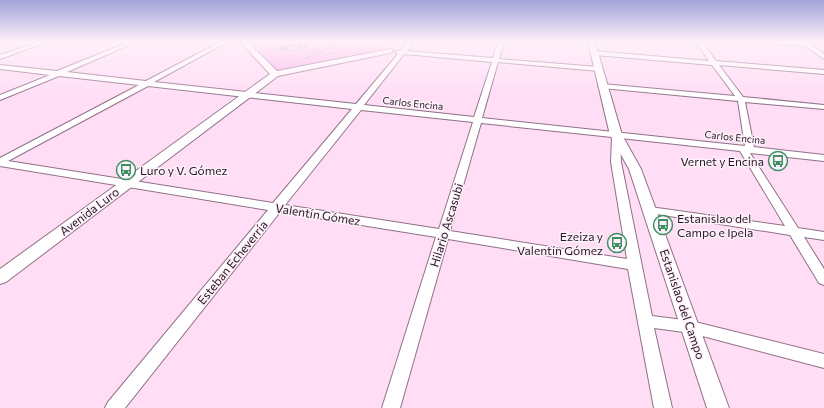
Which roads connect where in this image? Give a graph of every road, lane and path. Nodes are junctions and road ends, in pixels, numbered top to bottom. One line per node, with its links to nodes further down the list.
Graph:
1 (88, 61): 14 (street)
2 (189, 61): 16 (street)
3 (262, 61): 15 (street)
4 (340, 61): 15 (street, Avenida Luro)
5 (395, 61): 22 (street, Esteban Echeverría)
6 (495, 61): 23 (street, Hilario Ascasubi)
7 (507, 61): 12 (street)
8 (597, 61): 12 (street, Estanislao del Campo)
9 (691, 61): 10 (street)
10 (715, 63): 13 (street); 20 (street)
11 (0, 67): 14 (street, Carlos Encina)
12 (599, 69): 17 (street, Estanislao del Campo)
13 (824, 72)
14 (57, 74): 16 (street, Carlos Encina); 19 (street)
15 (275, 74): 18 (street, Avenida Luro)
16 (146, 84): 18 (street, Carlos Encina); 27 (street)
17 (602, 86): 20 (street); 24 (street, Estanislao del Campo)
18 (246, 96): 22 (street, Carlos Encina); 28 (street, Avenida Luro)
19 (0, 98)
20 (741, 99): 21 (street); 25 (street)
21 (824, 107)
22 (358, 108): 23 (street, Carlos Encina); 29 (street, Esteban Echeverría)
23 (477, 121): 24 (street, Carlos Encina); 32 (street, Hilario Ascasubi)
24 (616, 135): 25 (street, Carlos Encina); 30 (street, Estanislao del Campo); 34 (street)
25 (746, 150): 26 (street, Carlos Encina); 31 (street)
26 (824, 158)
27 (0, 163): 28 (street, Valentín Gómez)
28 (126, 184): 29 (street, Valentín Gómez); 35 (street, Avenida Luro)
29 (277, 208): 32 (street, Valentín Gómez); 40 (street, Esteban Echeverría)
30 (650, 210): 31 (street); 38 (street, Estanislao del Campo)
31 (793, 231): 33 (street); 36 (street)
32 (443, 234): 34 (street, Valentín Gómez); 41 (street, Hilario Ascasubi)
33 (824, 236)
34 (635, 266): 37 (street)
35 (0, 278)
36 (824, 280)
37 (646, 321): 38 (street); 42 (street)
38 (691, 327): 39 (street); 43 (street, Estanislao del Campo)
39 (824, 361)
40 (114, 408)
41 (391, 408)
42 (663, 408)
43 (718, 408)

